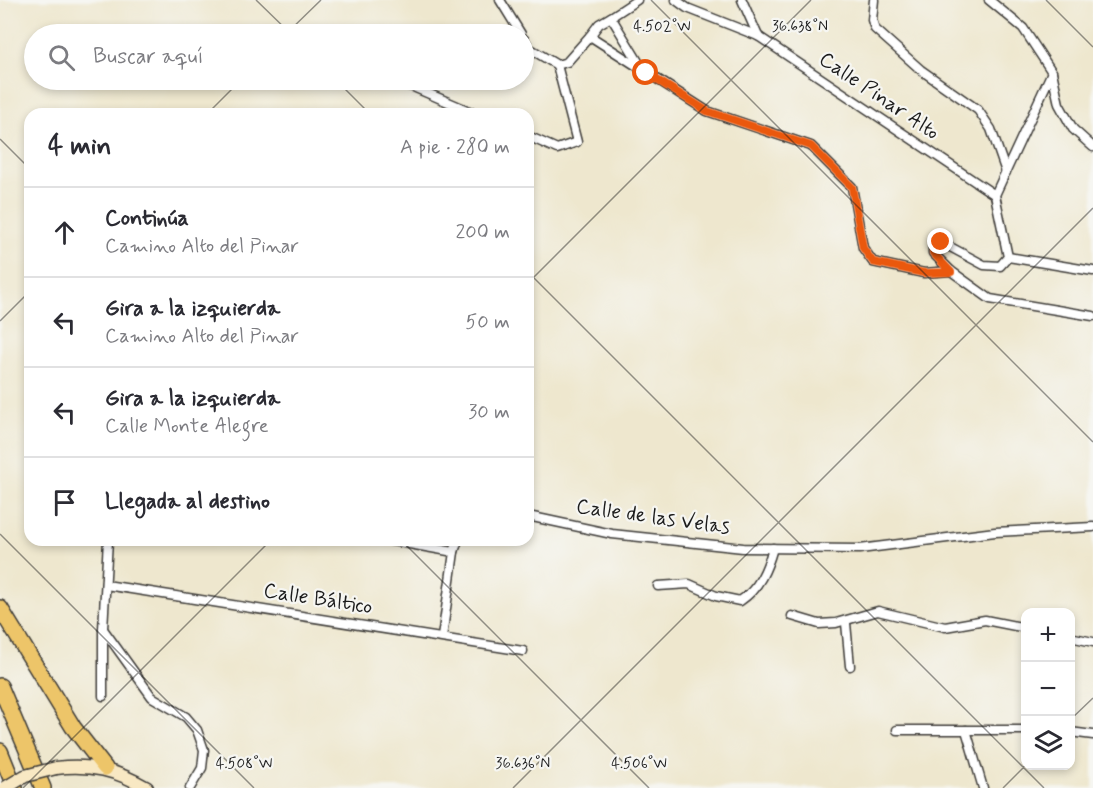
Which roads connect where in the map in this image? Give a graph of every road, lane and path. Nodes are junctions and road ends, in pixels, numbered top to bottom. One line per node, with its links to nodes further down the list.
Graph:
1 (500, 0): 8 (street)
2 (637, 0): 7 (street)
3 (676, 0): 10 (street, Calle Pinar Alto)
4 (742, 0): 10 (street)
5 (874, 0): 19 (street)
6 (988, 0): 13 (street)
7 (611, 17): 9 (street); 14 (street)
8 (515, 24)
9 (590, 36): 12 (street); 14 (street)
10 (758, 36): 20 (street, Calle Pinar Alto)
11 (534, 51): 12 (street)
12 (556, 65): 17 (street)
13 (1052, 72): 18 (street); 19 (street)
14 (646, 73): 23 (street)
15 (420, 90): 16 (street)
16 (463, 108)
17 (534, 139)
18 (1093, 147)
19 (1005, 172): 20 (street)
20 (995, 195): 21 (street)
21 (1008, 257): 22 (street); 23 (street)
22 (1093, 271)
23 (951, 272): 24 (street)
24 (1093, 316)
25 (534, 517): 30 (street, Calle de las Velas)
26 (1093, 527): 30 (street, Calle de las Velas)
27 (108, 546): 32 (street)
28 (420, 546): 31 (street)
29 (456, 546): 31 (street)
30 (773, 548): 33 (street)
31 (454, 552): 39 (street)
32 (106, 585): 38 (street); 39 (street, Calle Báltico)
33 (658, 586)
34 (0, 608): 52 (highway)
35 (792, 616): 36 (street)
36 (846, 622): 37 (street); 43 (street)
37 (1021, 627)
38 (103, 629): 45 (street); 53 (street)
39 (442, 637): 42 (street, Calle Báltico)
40 (1075, 638): 41 (street)
41 (1093, 642)
42 (523, 651)
43 (850, 666)
44 (0, 686): 56 (highway)
45 (103, 696)
46 (897, 730): 47 (street)
47 (966, 730): 48 (street); 58 (street)
48 (1021, 730)
49 (1075, 733): 50 (street)
50 (1093, 735)
51 (0, 751): 55 (highway)
52 (105, 768): 54 (main road, bridge); 57 (main road)
53 (189, 787)
54 (4, 788)
55 (15, 788)
56 (43, 788)
57 (147, 788)
58 (983, 788)

